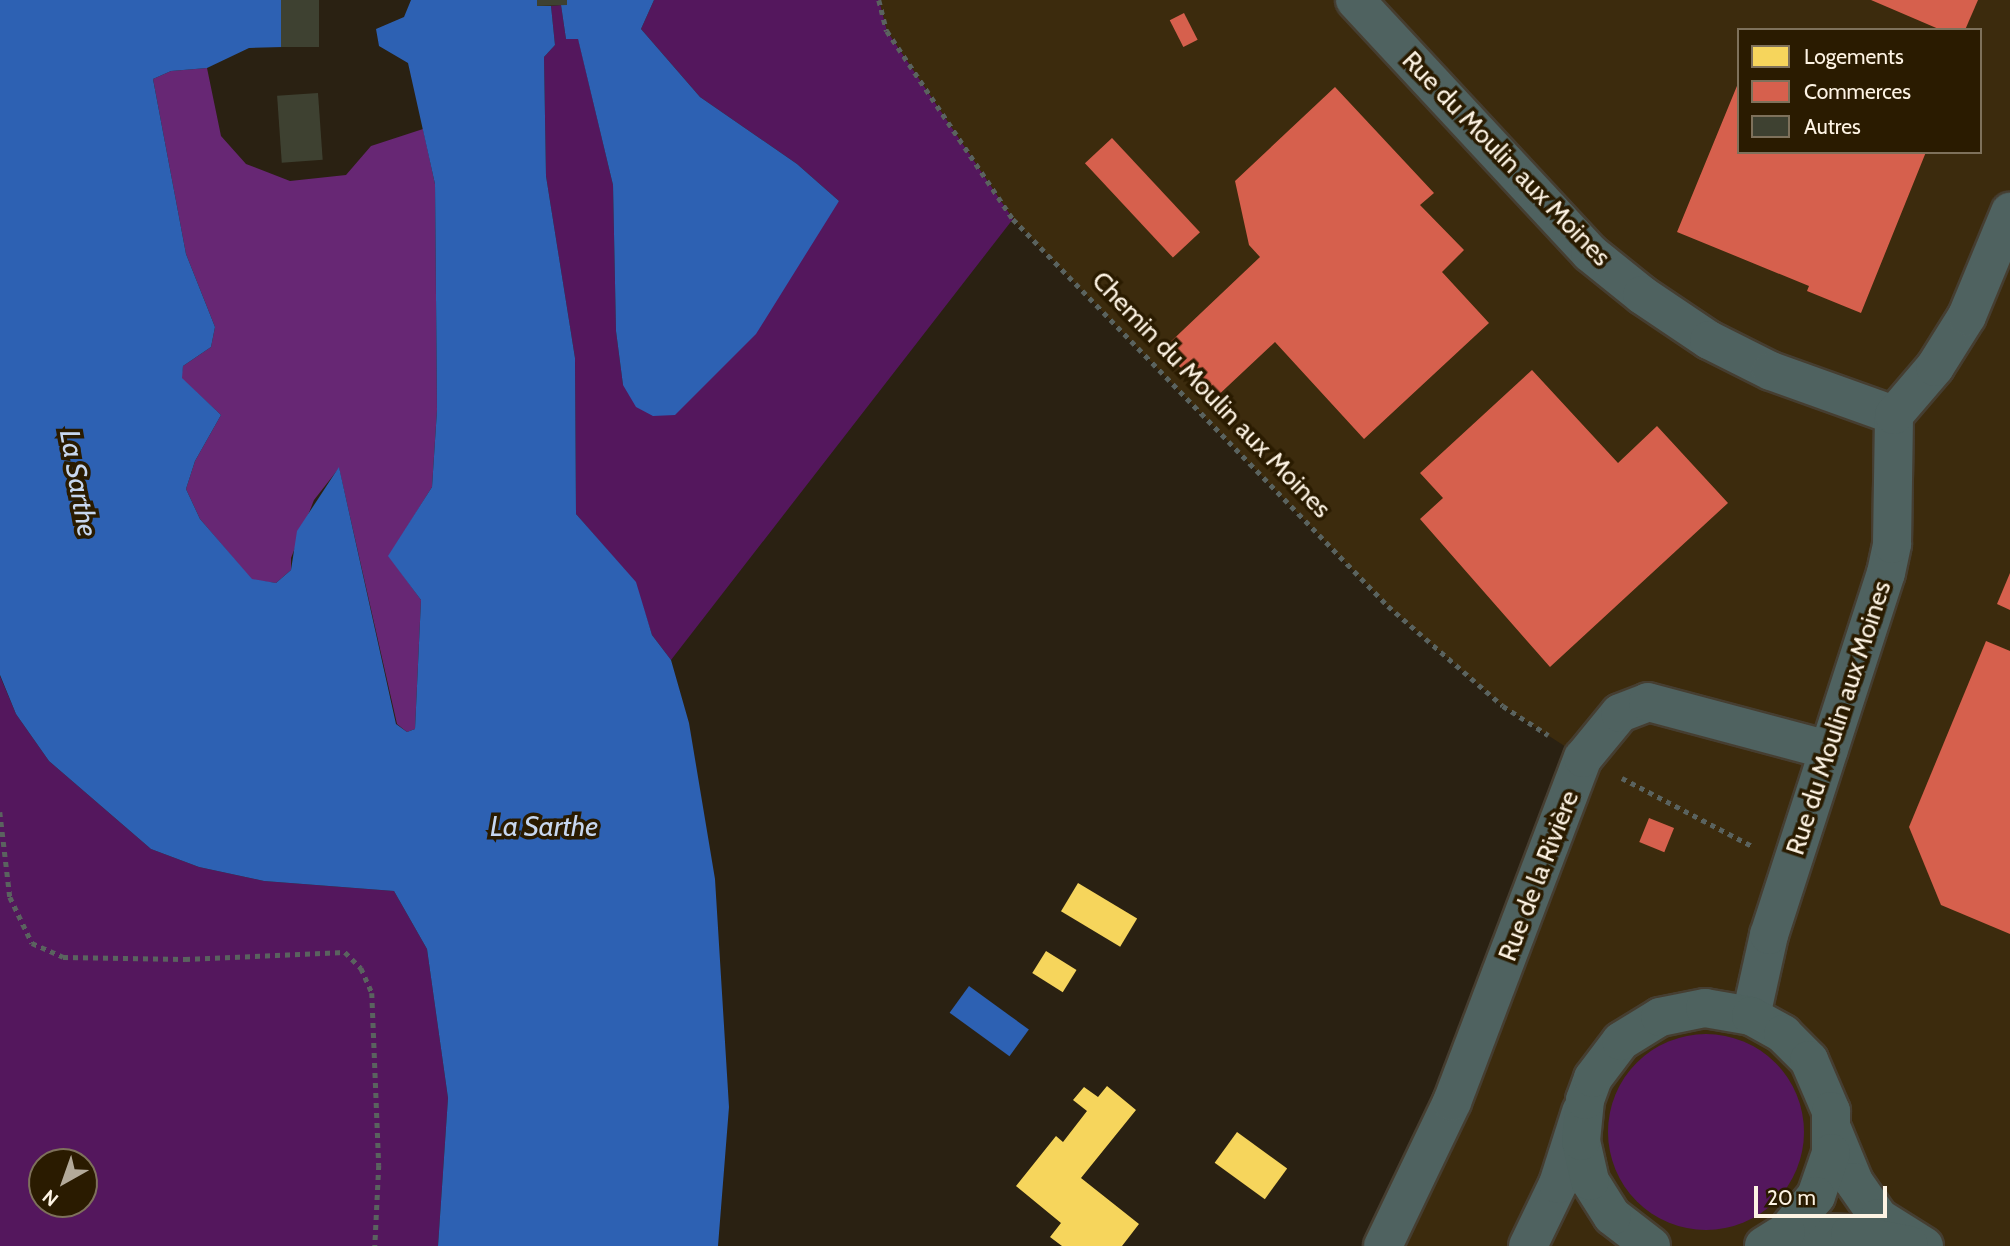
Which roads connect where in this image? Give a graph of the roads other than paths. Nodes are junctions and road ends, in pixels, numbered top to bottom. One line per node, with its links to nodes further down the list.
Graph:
1 (1355, 0): 3 (street, Rue du Moulin aux Moines)
2 (2010, 212): 3 (street)
3 (1894, 415): 4 (street, Rue du Moulin aux Moines)
4 (1829, 750): 5 (street, Rue du Moulin aux Moines); 9 (street, Rue de la Rivière)
5 (1751, 1016): 6 (street); 7 (street)
6 (1585, 1101): 10 (street); 11 (street)
7 (1832, 1130): 8 (street); 13 (street)
8 (1775, 1239): 12 (street)
9 (1383, 1246)
10 (1528, 1246)
11 (1651, 1246)
12 (1915, 1246)
13 (1924, 1246)

